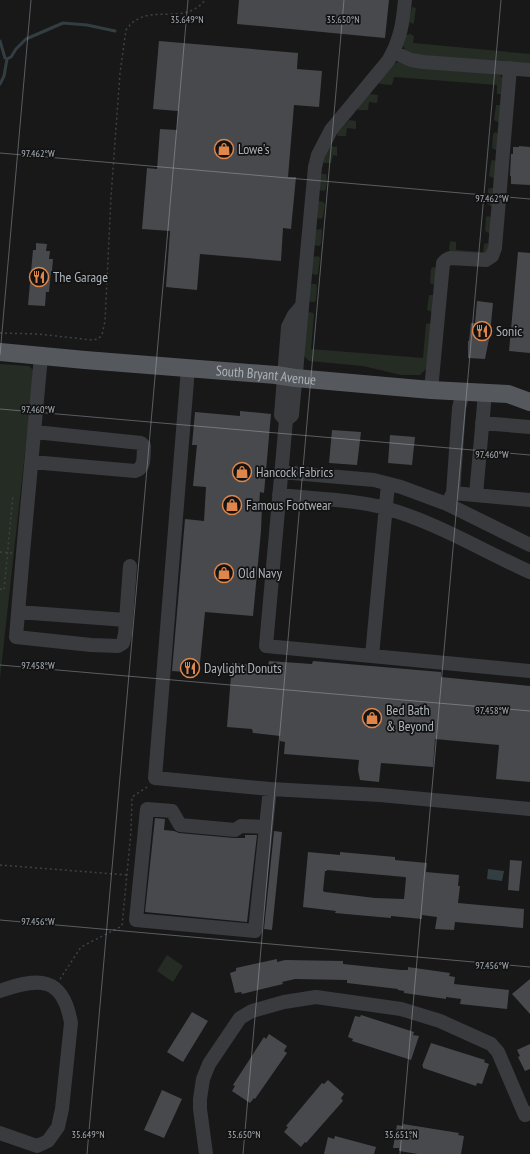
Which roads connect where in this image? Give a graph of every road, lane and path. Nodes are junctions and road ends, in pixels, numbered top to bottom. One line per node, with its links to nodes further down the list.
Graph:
1 (205, 0): 3 (path)
2 (405, 0): 5 (street)
3 (178, 10)
4 (133, 19): 8 (path)
5 (394, 52): 6 (street); 12 (street)
6 (510, 68): 7 (street); 13 (street)
7 (530, 70)
8 (0, 333)
9 (0, 352): 10 (main road, South Bryant Avenue)
10 (41, 356): 11 (main road, South Bryant Avenue); 21 (street)
11 (188, 368): 12 (main road, South Bryant Avenue); 43 (street)
12 (290, 377): 13 (main road, South Bryant Avenue); 23 (street)
13 (432, 390): 15 (main road, South Bryant Avenue)
14 (530, 390): 17 (main road)
15 (463, 392): 16 (main road, South Bryant Avenue); 28 (street)
16 (485, 393): 17 (main road, South Bryant Avenue); 19 (street)
17 (508, 394): 18 (main road, South Bryant Avenue)
18 (530, 402)
19 (482, 423): 20 (street); 27 (street)
20 (530, 427)
21 (35, 432): 22 (street); 22 (street)
22 (32, 462): 39 (street)
23 (281, 472): 24 (street); 25 (street)
24 (388, 484): 28 (street); 30 (street)
25 (280, 494): 30 (street); 41 (street)
26 (13, 495): 34 (path)
27 (476, 495): 28 (street); 29 (street)
28 (450, 498): 31 (street)
29 (530, 500)
30 (385, 508): 35 (street); 41 (street)
31 (507, 534): 32 (street); 35 (street)
32 (530, 545)
33 (0, 552): 34 (path)
34 (8, 553): 38 (path)
35 (498, 556): 37 (street)
36 (130, 566): 40 (street)
37 (530, 572)
38 (0, 589)
39 (18, 612): 40 (street); 40 (street)
40 (126, 620)
41 (372, 656): 42 (street)
42 (530, 671)
43 (270, 789): 44 (street); 45 (street)
44 (530, 809)
45 (266, 827): 45 (street)
46 (0, 865): 47 (path)
47 (127, 875)
48 (122, 926): 49 (path)
49 (54, 987): 50 (street); 52 (street)
50 (0, 991)
51 (530, 1113): 53 (street)
52 (0, 1134)
53 (206, 1154)

